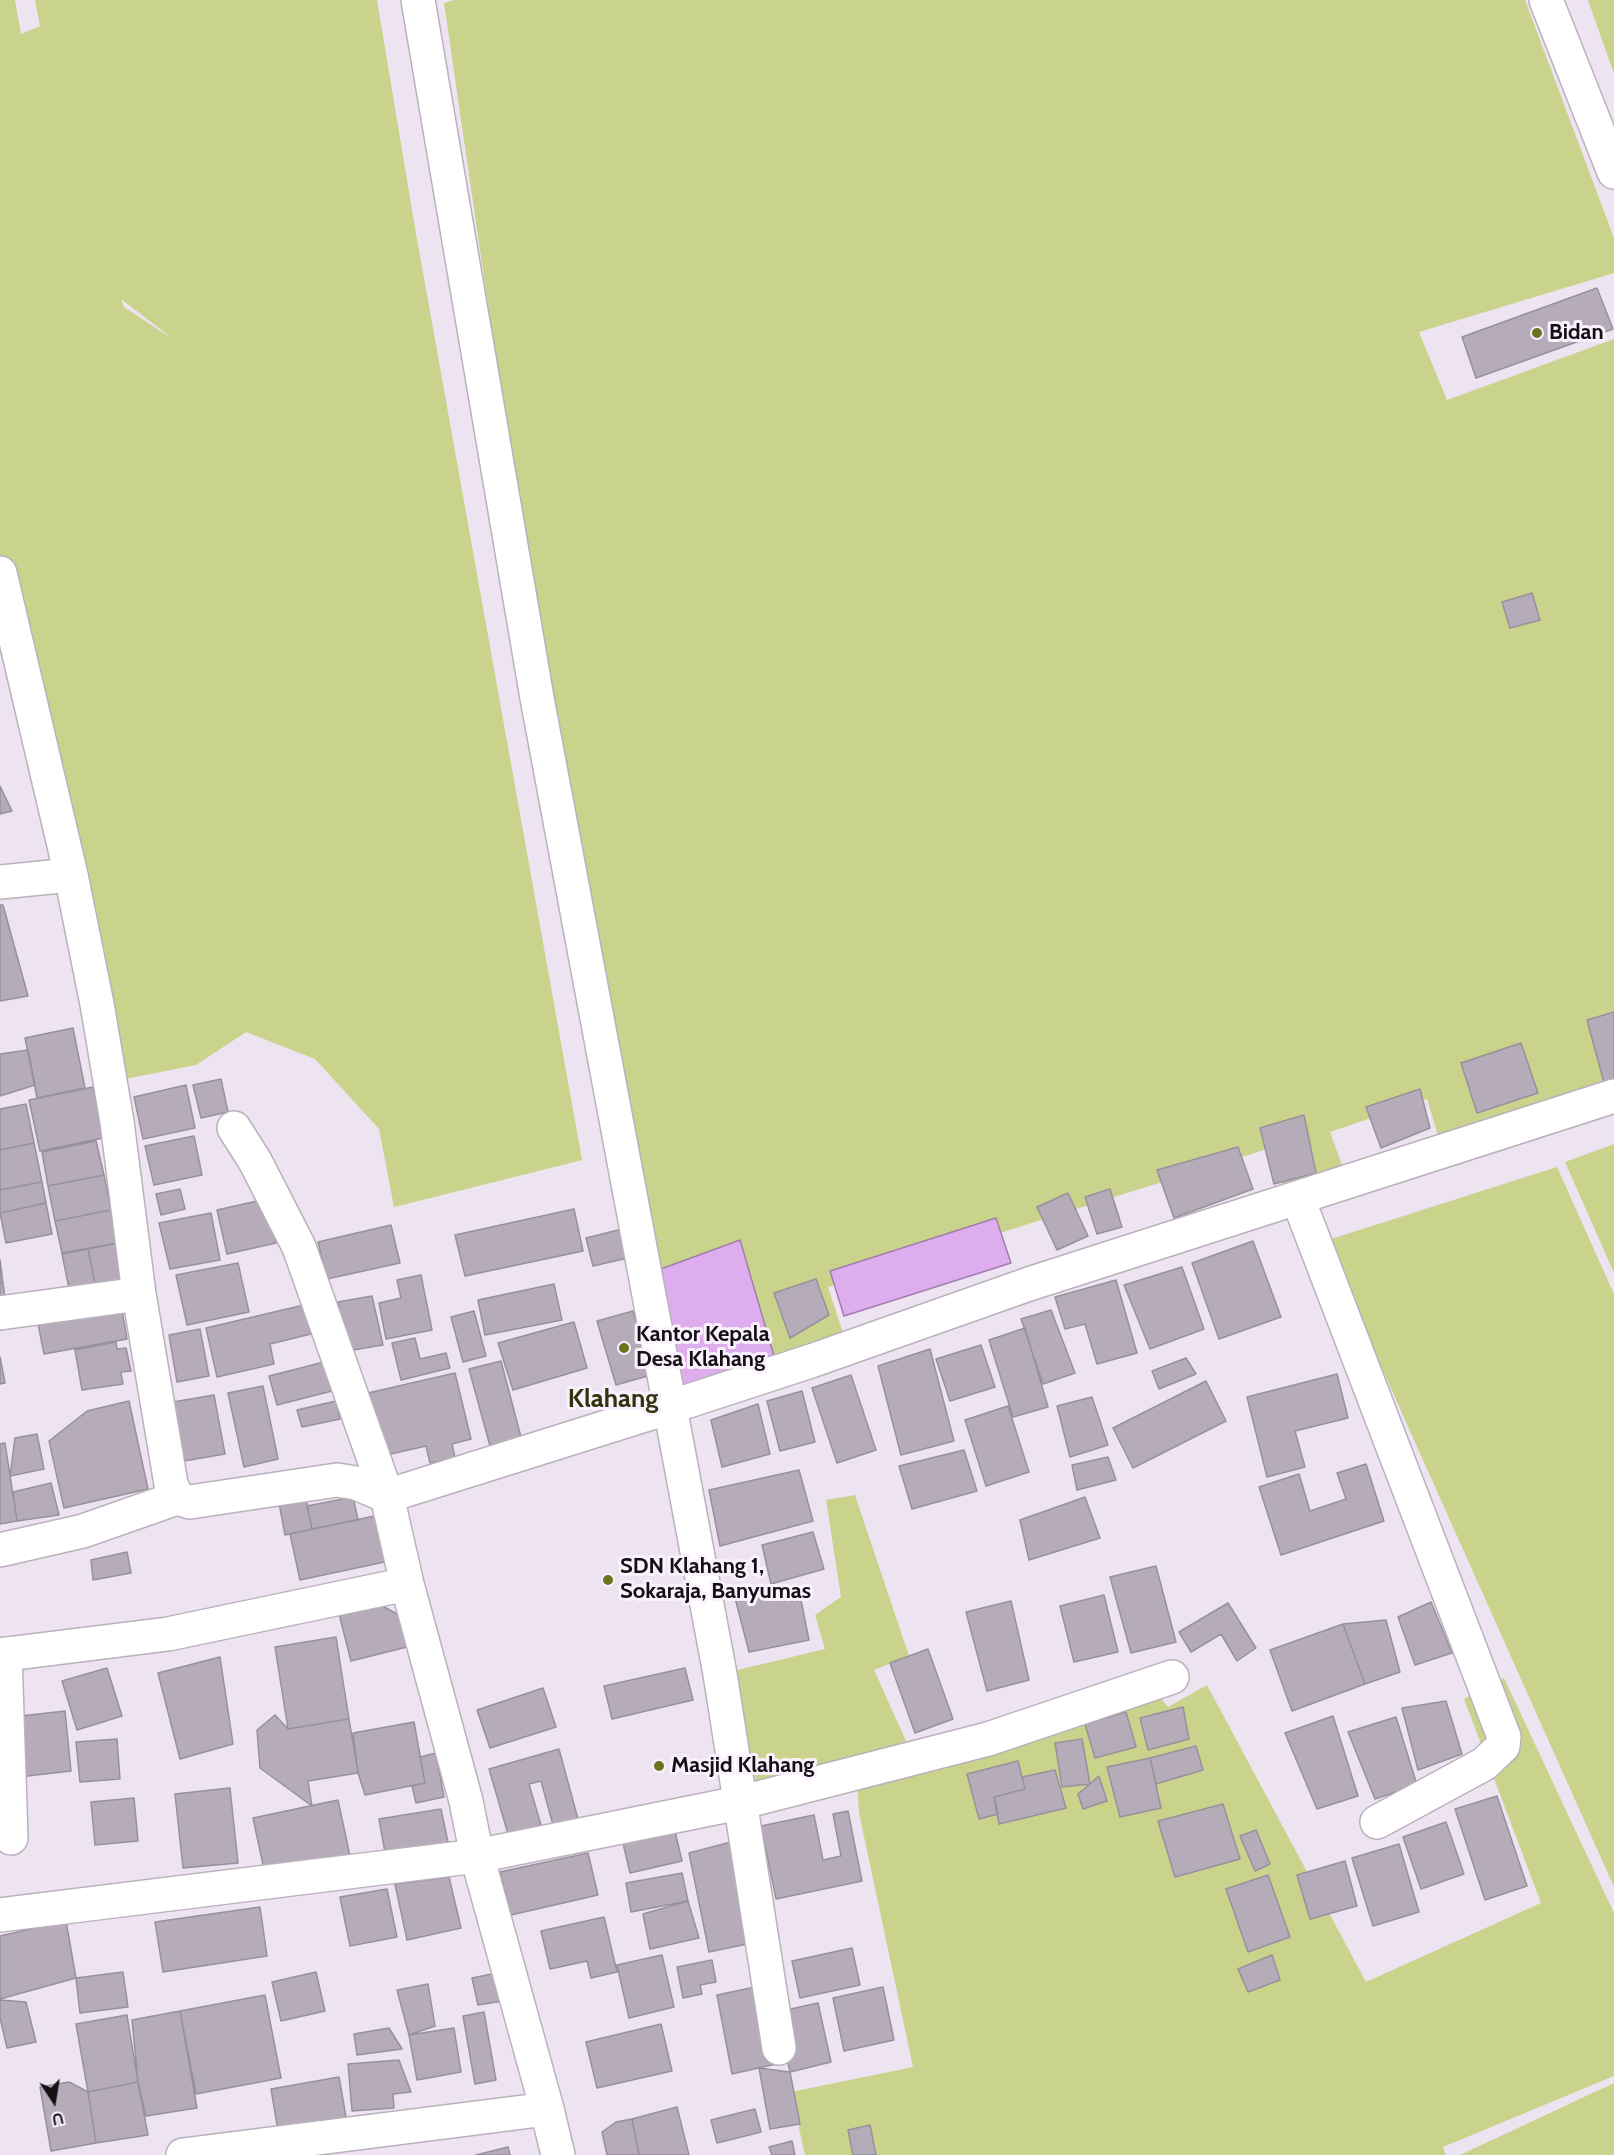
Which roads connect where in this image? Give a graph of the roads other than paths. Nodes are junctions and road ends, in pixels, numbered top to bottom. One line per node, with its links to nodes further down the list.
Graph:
1 (418, 0): 12 (street)
2 (1546, 0): 3 (street)
3 (1614, 172)
4 (0, 573): 5 (street)
5 (71, 875): 6 (street); 10 (street)
6 (0, 882)
7 (1614, 1096): 9 (street)
8 (234, 1128): 13 (street)
9 (1298, 1199): 12 (street); 20 (street)
10 (139, 1294): 11 (street); 14 (street)
11 (0, 1313)
12 (670, 1407): 13 (street); 19 (street)
13 (387, 1496): 14 (street); 16 (street)
14 (177, 1498): 15 (street)
15 (0, 1550)
16 (407, 1584): 17 (street); 22 (street)
17 (2, 1654): 21 (street)
18 (1172, 1677): 19 (street)
19 (739, 1803): 22 (street); 24 (street)
20 (1377, 1822)
21 (11, 1838)
22 (477, 1856): 23 (street); 25 (street)
23 (0, 1915)
24 (779, 2048)
25 (547, 2109): 26 (street); 27 (street)
26 (183, 2155)
27 (558, 2155)

